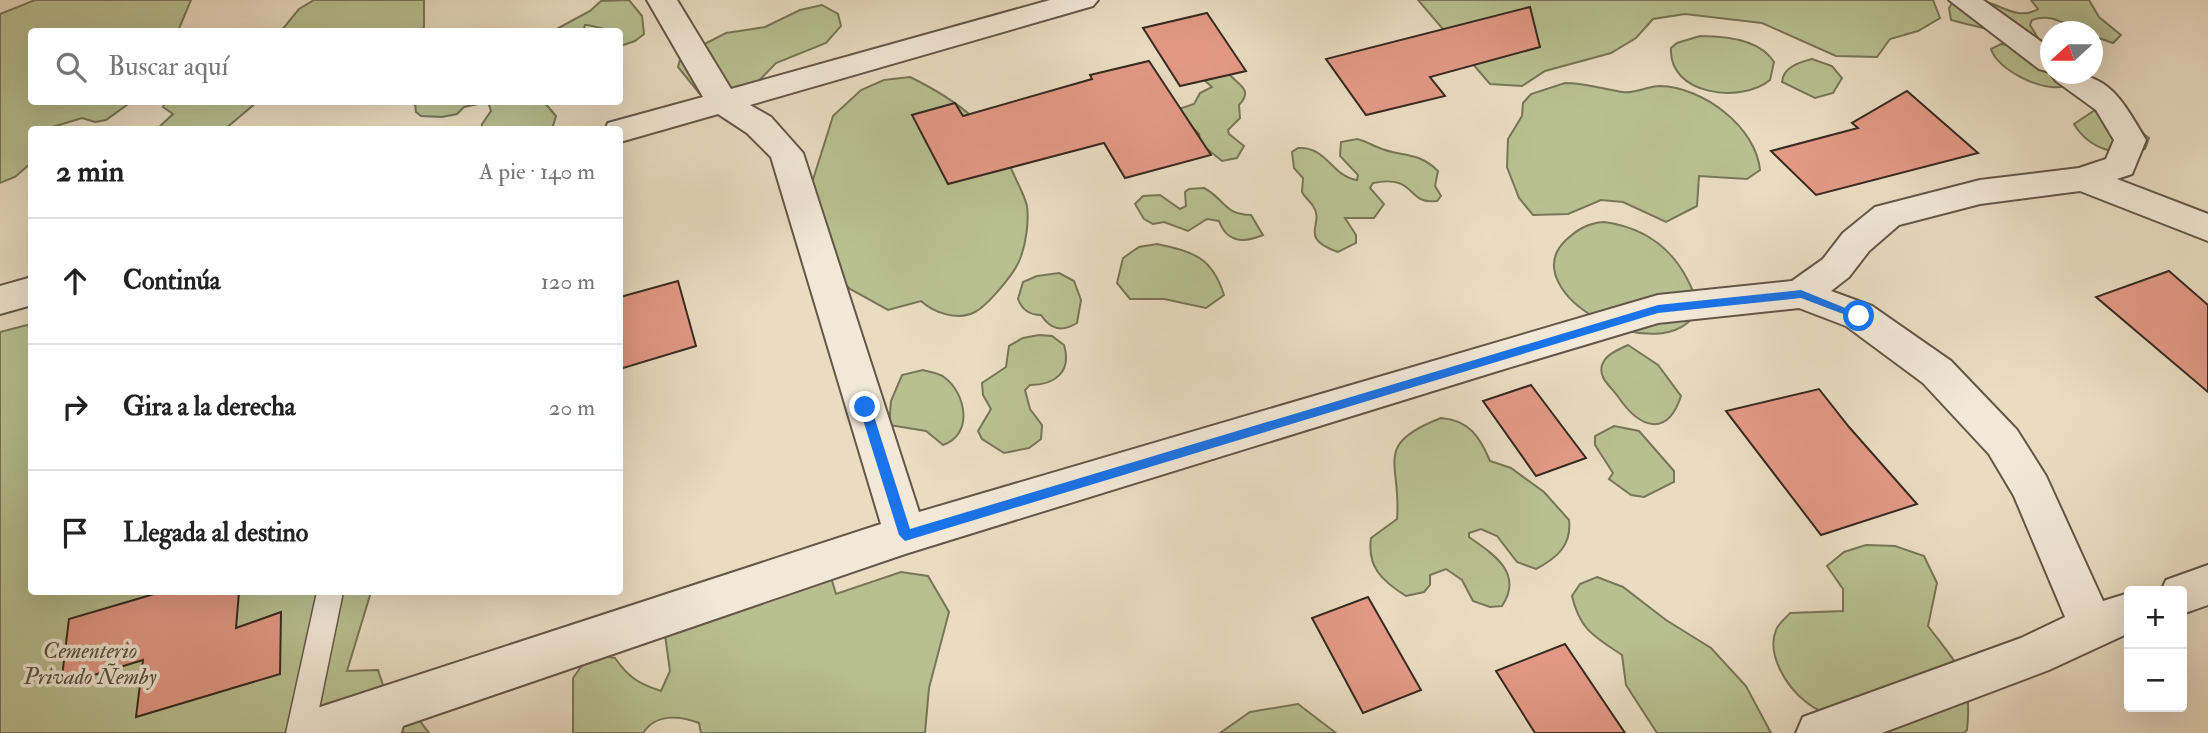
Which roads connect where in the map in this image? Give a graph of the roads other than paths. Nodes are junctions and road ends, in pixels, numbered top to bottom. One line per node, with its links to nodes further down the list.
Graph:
1 (662, 0): 6 (street)
2 (1083, 0): 6 (street)
3 (1964, 0): 4 (street)
4 (2040, 55)
5 (2081, 84): 8 (street)
6 (723, 103): 7 (street); 13 (street)
7 (623, 130)
8 (2082, 179): 9 (street); 11 (street)
9 (2208, 228)
10 (28, 292): 12 (street)
11 (1801, 294): 13 (street); 17 (street)
12 (0, 300)
13 (905, 535): 18 (street)
14 (2208, 585): 15 (street)
15 (2187, 592)
16 (329, 595): 19 (lane)
17 (2110, 619): 21 (street)
18 (380, 721): 20 (street)
19 (300, 733)
20 (311, 733)
21 (1820, 733)

